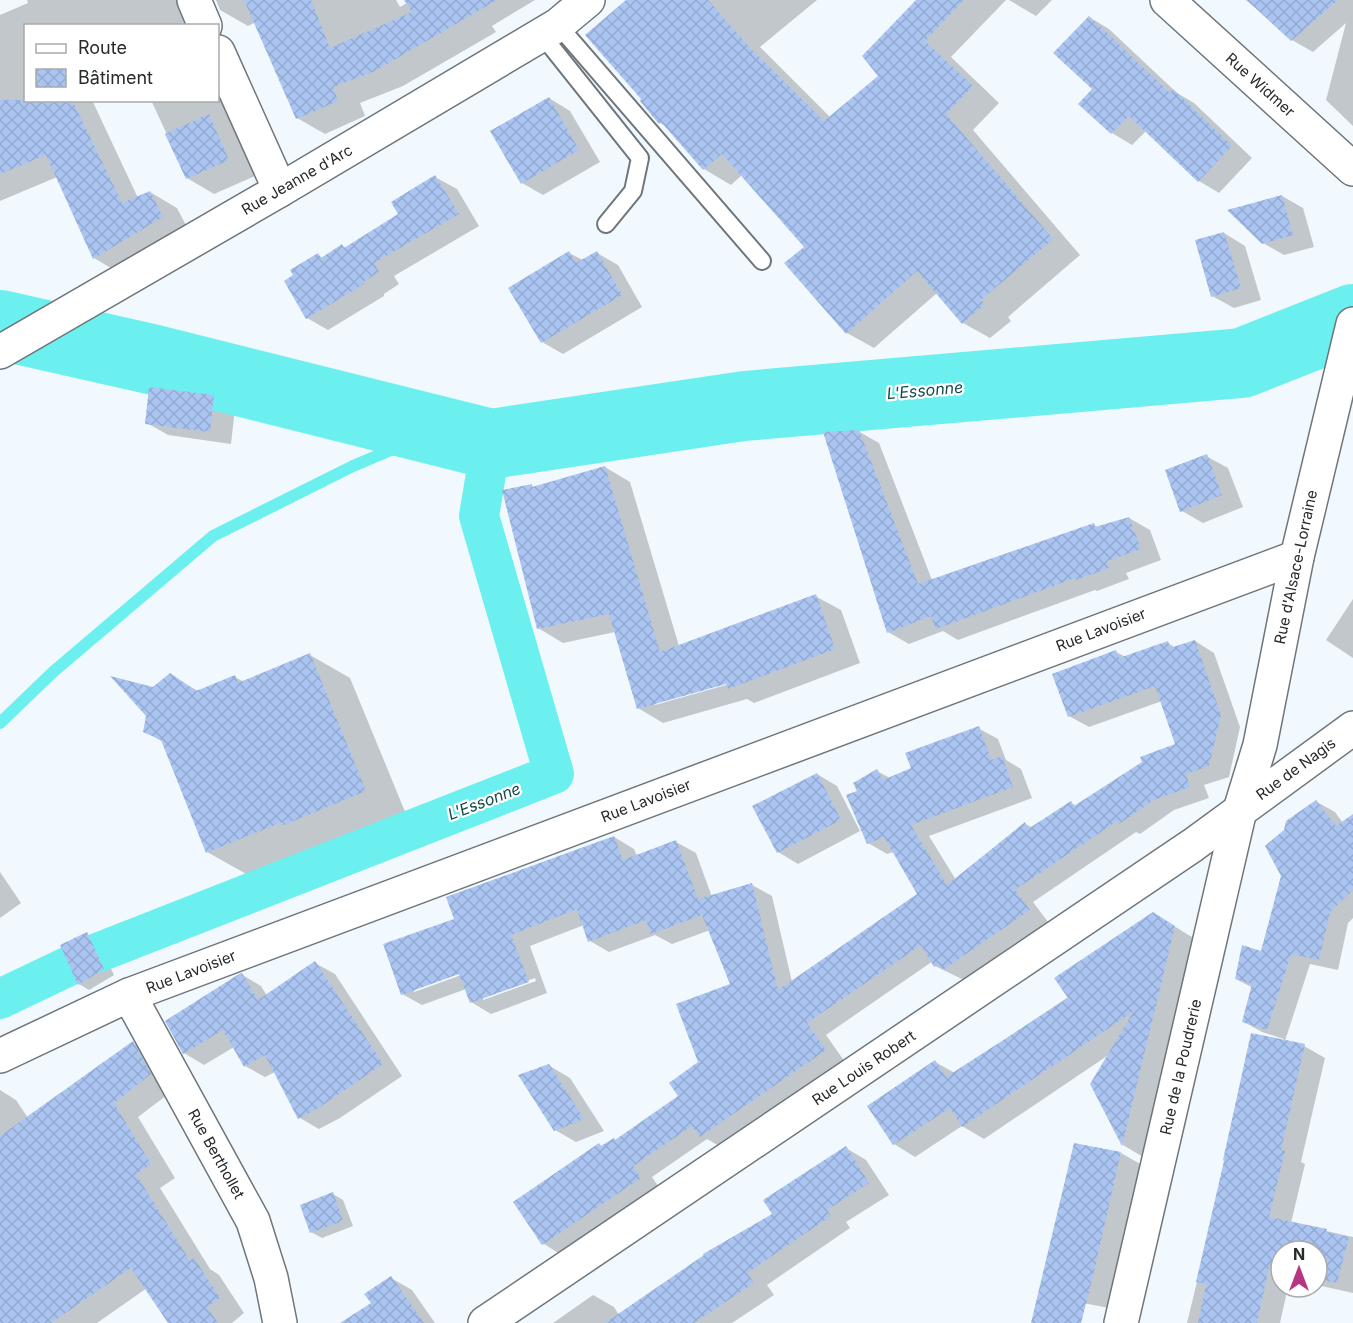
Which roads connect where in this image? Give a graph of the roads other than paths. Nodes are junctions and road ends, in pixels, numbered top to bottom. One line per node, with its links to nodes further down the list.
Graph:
1 (194, 0): 4 (street)
2 (588, 0): 5 (street, Rue Jeanne d'Arc)
3 (1167, 0): 7 (street, Rue Widmer)
4 (205, 24)
5 (550, 30): 8 (street, Rue Jeanne d'Arc); 9 (lane); 10 (lane)
6 (219, 54): 8 (street)
7 (1353, 170)
8 (280, 190): 12 (street, Rue Jeanne d'Arc)
9 (606, 224)
10 (762, 261)
11 (1353, 324): 13 (street, Rue d'Alsace-Lorraine)
12 (0, 352)
13 (1297, 557): 15 (street, Rue d'Alsace-Lorraine); 16 (street, Rue Lavoisier)
14 (1353, 728): 15 (street, Rue de Nagis)
15 (1240, 810): 19 (street, Rue Louis Robert); 20 (street, Rue de la Poudrerie)
16 (129, 995): 17 (street, Rue Lavoisier); 18 (street, Rue Berthollet)
17 (0, 1056)
18 (280, 1323)
19 (485, 1323)
20 (1121, 1323)

